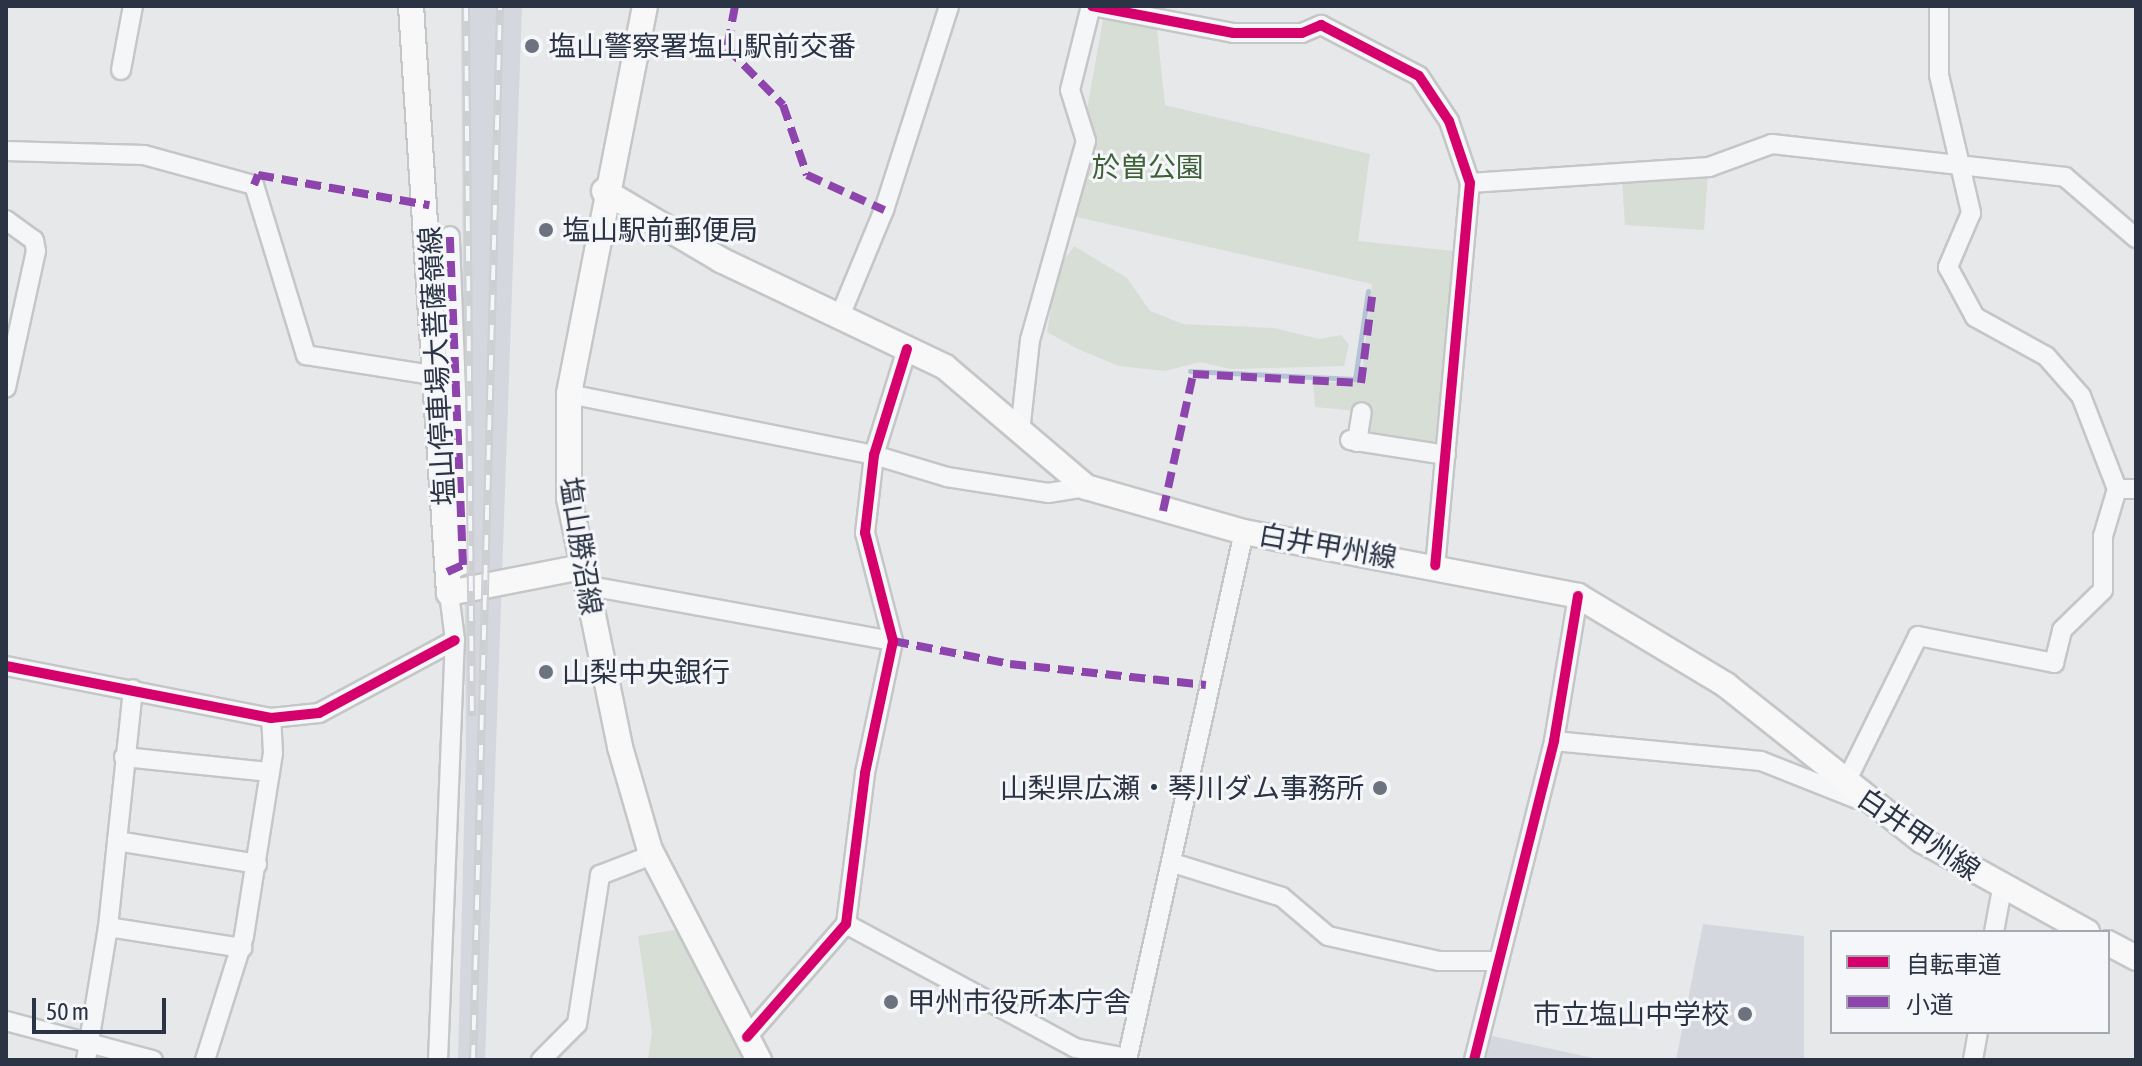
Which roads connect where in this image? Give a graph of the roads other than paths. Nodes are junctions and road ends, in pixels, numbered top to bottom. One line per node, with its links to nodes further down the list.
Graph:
1 (133, 6): 9 (street)
2 (411, 6): 19 (main road, 塩山停車場大菩薩嶺線)
3 (645, 6): 13 (main road, 塩山勝沼線)
4 (949, 6): 17 (street)
5 (1091, 6): 8 (street); 23 (street)
6 (1326, 6): 8 (street)
7 (1939, 6): 11 (street)
8 (1321, 25): 12 (street)
9 (121, 70)
10 (6, 151): 19 (street)
11 (1965, 167): 12 (street); 16 (street); 27 (street)
12 (1470, 183): 25 (street)
13 (604, 191): 17 (main road, 白井甲州線); 21 (main road, 塩山勝沼線)
14 (6, 220): 20 (street)
15 (450, 236): 32 (street)
16 (2136, 238)
17 (840, 316): 18 (main road, 白井甲州線)
18 (907, 349): 23 (main road, 白井甲州線); 24 (street)
19 (439, 376): 32 (main road, 塩山停車場大菩薩嶺線)
20 (6, 388)
21 (569, 394): 24 (street); 31 (main road, 塩山勝沼線)
22 (1362, 412): 25 (street)
23 (1020, 432): 26 (main road, 白井甲州線)
24 (874, 455): 26 (street); 35 (street)
25 (1446, 455): 30 (street)
26 (1086, 487): 29 (main road, 白井甲州線)
27 (2117, 489): 28 (street); 42 (street)
28 (2136, 489)
29 (1244, 532): 30 (main road, 白井甲州線); 46 (street)
30 (1435, 565): 33 (main road, 白井甲州線)
31 (583, 576): 32 (main road); 35 (street); 45 (main road, 塩山勝沼線)
32 (448, 582): 34 (street)
33 (1578, 596): 39 (street); 42 (main road, 白井甲州線)
34 (455, 640): 38 (street); 65 (street)
35 (893, 641): 49 (street)
36 (6, 666): 37 (street)
37 (133, 689): 38 (street); 40 (street)
38 (271, 718): 41 (street)
39 (1554, 741): 43 (street); 56 (street)
40 (124, 757): 41 (street); 44 (street)
41 (270, 772): 47 (street)
42 (1845, 784): 43 (main road, 白井甲州線)
43 (1874, 806): 48 (main road, 白井甲州線)
44 (117, 841): 47 (street); 50 (street)
45 (652, 855): 59 (main road, 塩山勝沼線); 66 (street)
46 (1173, 863): 56 (street); 62 (street)
47 (257, 864): 54 (street)
48 (2002, 889): 51 (street); 52 (main road, 白井甲州線)
49 (846, 924): 59 (street); 61 (street)
50 (108, 927): 54 (street); 60 (street)
51 (1994, 930)
52 (2083, 930)
53 (2110, 944): 55 (main road)
54 (242, 948): 64 (street)
55 (2136, 958)
56 (1498, 961): 68 (street)
57 (6, 1021): 60 (street)
58 (1978, 1034): 69 (street)
59 (747, 1037): 67 (main road, 塩山勝沼線)
60 (88, 1053): 63 (street)
61 (1073, 1054): 62 (street)
62 (1127, 1059)
63 (153, 1060)
64 (205, 1060)
65 (438, 1060)
66 (541, 1060)
67 (759, 1060)
68 (1474, 1060)
69 (1973, 1060)

